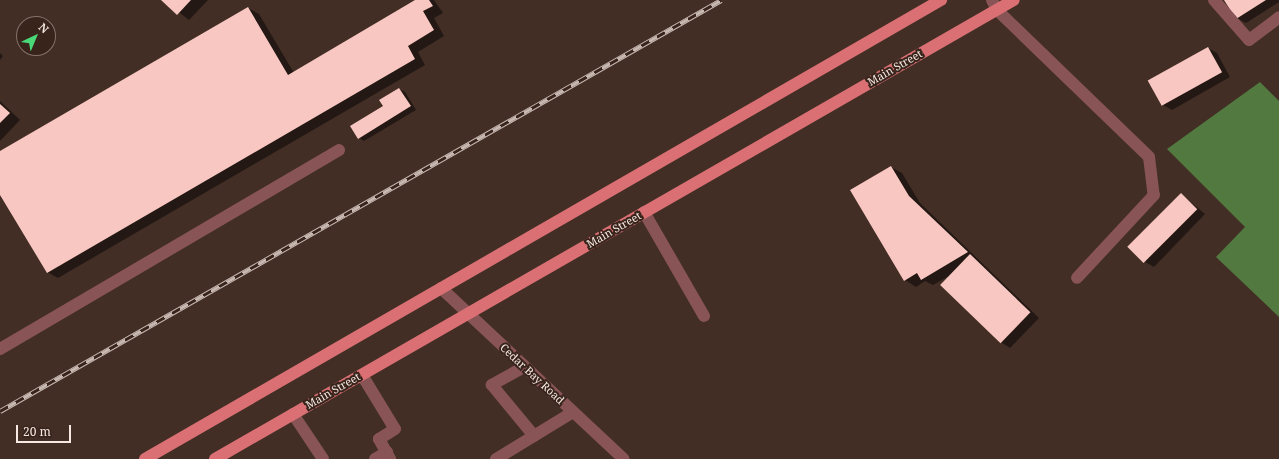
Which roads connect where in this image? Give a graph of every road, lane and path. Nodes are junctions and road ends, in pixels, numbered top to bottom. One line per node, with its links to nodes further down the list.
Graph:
1 (942, 0): 9 (main road)
2 (1014, 0): 4 (main road, Main Street)
3 (1214, 0): 5 (street)
4 (995, 5): 7 (main road, Main Street); 8 (street)
5 (1279, 17)
6 (339, 150): 12 (street)
7 (644, 212): 10 (main road, Main Street); 11 (street)
8 (1076, 278)
9 (441, 288): 10 (street, Cedar Bay Road); 19 (main road)
10 (468, 314): 13 (street, Cedar Bay Road); 14 (main road, Main Street)
11 (704, 316)
12 (0, 349)
13 (524, 367): 15 (street, Cedar Bay Road); 17 (street)
14 (362, 374): 16 (main road, Main Street); 18 (street)
15 (573, 412): 17 (street); 24 (street, Cedar Bay Road)
16 (293, 414): 20 (main road, Main Street); 21 (street)
17 (534, 436): 23 (street)
18 (388, 456): 22 (street)
19 (145, 459)
20 (215, 459)
21 (323, 459)
22 (375, 459)
23 (496, 459)
24 (624, 459)

